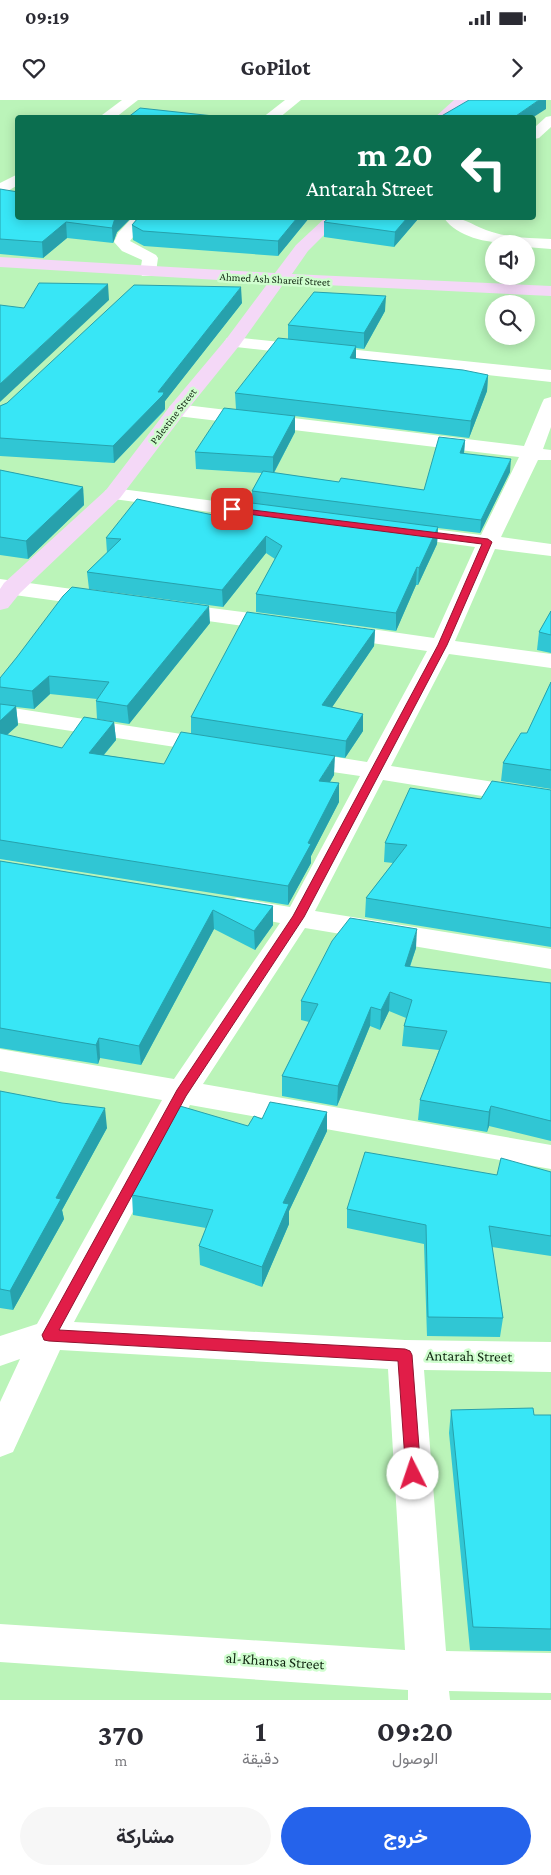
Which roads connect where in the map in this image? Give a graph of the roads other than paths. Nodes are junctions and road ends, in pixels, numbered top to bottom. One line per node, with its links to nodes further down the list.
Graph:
1 (131, 100): 4 (street)
2 (294, 100): 5 (street)
3 (462, 100): 6 (street)
4 (110, 115)
5 (273, 115)
6 (445, 115)
7 (551, 120): 8 (street)
8 (536, 133)
9 (15, 180): 10 (street)
10 (0, 189): 11 (street)
11 (15, 191)
12 (138, 220): 19 (street)
13 (332, 220): 16 (street, Palestine Street)
14 (455, 220): 15 (street)
15 (551, 244)
16 (312, 257): 20 (street); 21 (street, Palestine Street)
17 (0, 262): 19 (street, Ahmed Ash Shareif Street)
18 (0, 274): 19 (street, Ahmed Ash Shareif Street)
19 (140, 282): 21 (street, Ahmed Ash Shareif Street)
20 (349, 282): 21 (street, Ahmed Ash Shareif Street); 22 (street, Ahmed Ash Shareif Street)
21 (276, 284): 23 (street, Ahmed Ash Shareif Street); 24 (street, Palestine Street)
22 (551, 291)
23 (551, 299)
24 (233, 342): 25 (street); 27 (street, Palestine Street)
25 (551, 376)
26 (551, 403): 28 (street)
27 (177, 410): 28 (street); 29 (street, Palestine Street)
28 (541, 454): 32 (street)
29 (113, 494): 30 (street); 34 (street, Palestine Street)
30 (300, 518)
31 (379, 528): 32 (street)
32 (488, 542): 33 (street); 37 (street)
33 (551, 550)
34 (4, 593): 35 (street)
35 (120, 602)
36 (149, 606): 37 (street)
37 (442, 645): 38 (street); 42 (street)
38 (551, 661)
39 (0, 713): 40 (street)
40 (238, 750)
41 (278, 756): 42 (street)
42 (376, 771): 43 (street); 45 (street)
43 (551, 799)
44 (212, 903): 45 (street)
45 (298, 917): 46 (street); 48 (street)
46 (551, 959)
47 (0, 1060): 48 (street)
48 (181, 1093): 49 (street); 50 (street)
49 (551, 1157)
50 (49, 1335): 51 (street, Antarah Street); 52 (street, Antarah Street); 54 (street)
51 (0, 1351)
52 (405, 1355): 53 (street, Antarah Street); 57 (street)
53 (551, 1357)
54 (0, 1441)
55 (0, 1643): 57 (street, al-Khansa Street)
56 (551, 1673): 57 (street, al-Khansa Street)
57 (428, 1686)

